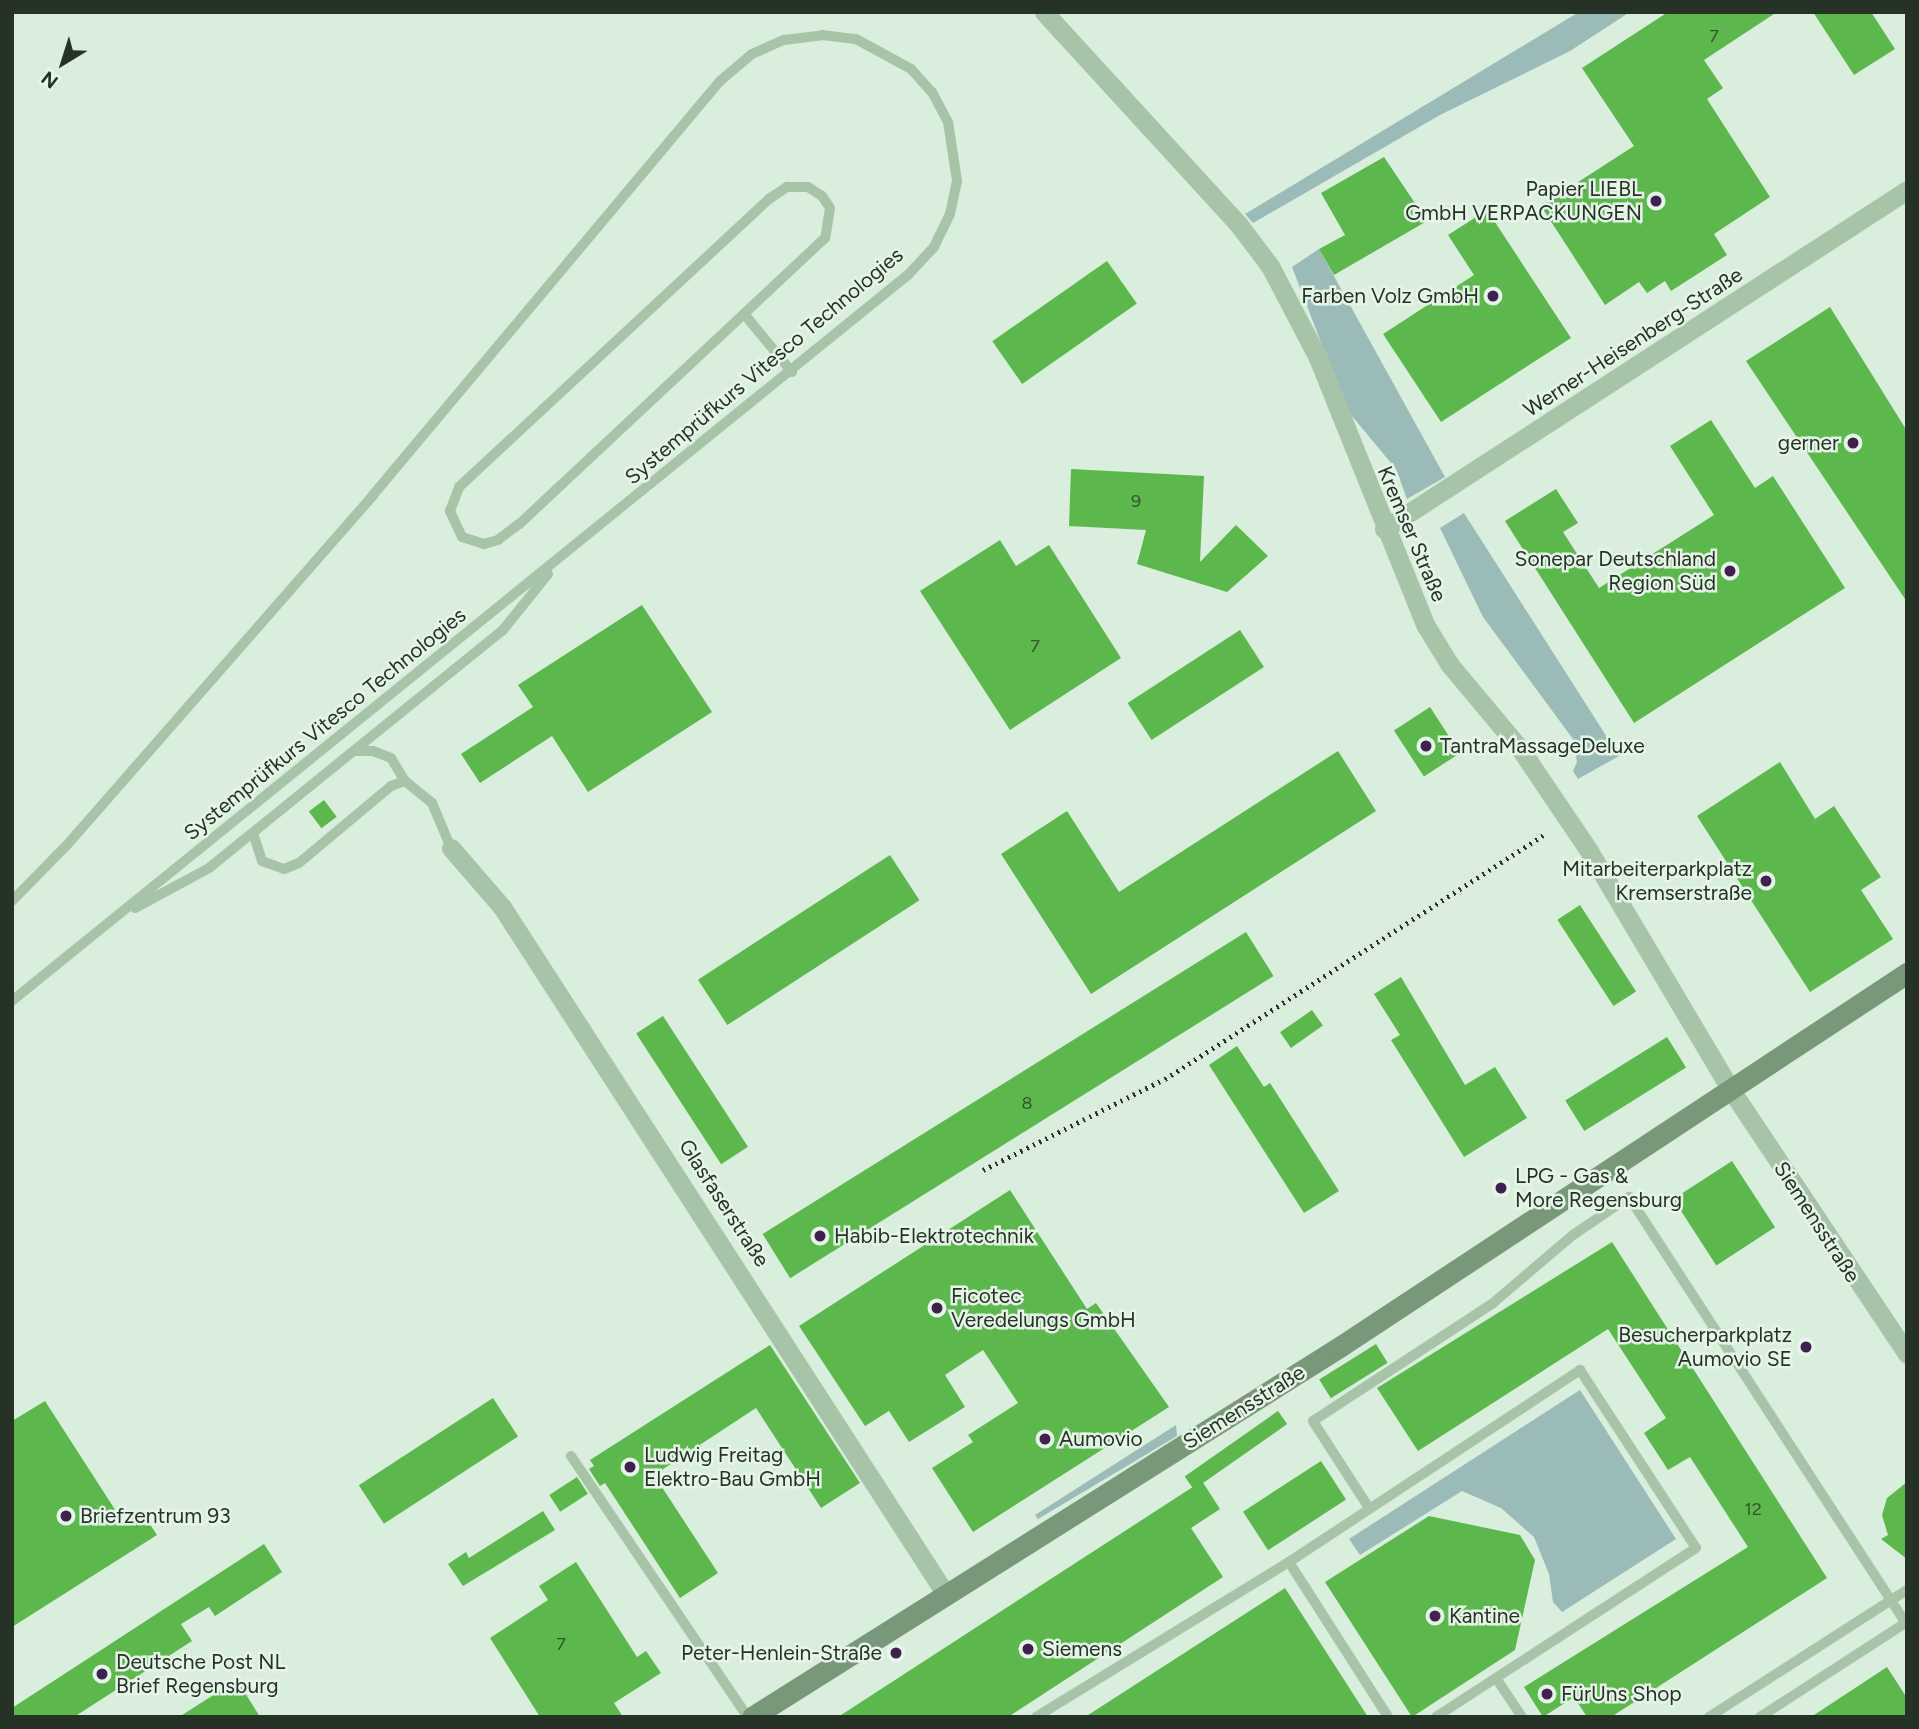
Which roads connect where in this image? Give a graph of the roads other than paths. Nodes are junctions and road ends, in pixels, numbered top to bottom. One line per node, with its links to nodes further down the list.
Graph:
1 (1044, 12): 5 (street, Kremser Straße)
2 (1907, 190): 5 (street, Werner-Heisenberg-Straße)
3 (745, 315): 3 (lane); 4 (lane)
4 (792, 372): 6 (lane, Systemprüfkurs Vitesco Technologies); 11 (lane, Systemprüfkurs Vitesco Technologies)
5 (1384, 529): 15 (street, Kremser Straße)
6 (563, 557): 7 (lane); 12 (lane, Systemprüfkurs Vitesco Technologies)
7 (354, 751): 8 (lane); 9 (lane)
8 (405, 781): 9 (lane); 10 (lane)
9 (253, 833): 12 (lane)
10 (451, 848): 21 (street, Glasfaserstraße)
11 (12, 901)
12 (113, 920): 14 (lane, Systemprüfkurs Vitesco Technologies)
13 (1907, 973): 15 (street, Siemensstraße)
14 (12, 1001)
15 (1730, 1087): 16 (street, Siemensstraße); 21 (street, Siemensstraße)
16 (1907, 1354)
17 (571, 1456): 25 (lane)
18 (1369, 1508): 19 (lane); 22 (lane); 24 (lane)
19 (1289, 1562): 26 (lane); 27 (lane)
20 (1907, 1590): 22 (lane)
21 (945, 1593): 25 (street, Siemensstraße)
22 (1892, 1600): 23 (lane); 30 (lane)
23 (1906, 1623): 31 (lane)
24 (1496, 1678): 28 (lane); 29 (lane)
25 (750, 1717)
26 (1036, 1717)
27 (1388, 1717)
28 (1436, 1717)
29 (1522, 1717)
30 (1709, 1717)
31 (1760, 1717)

